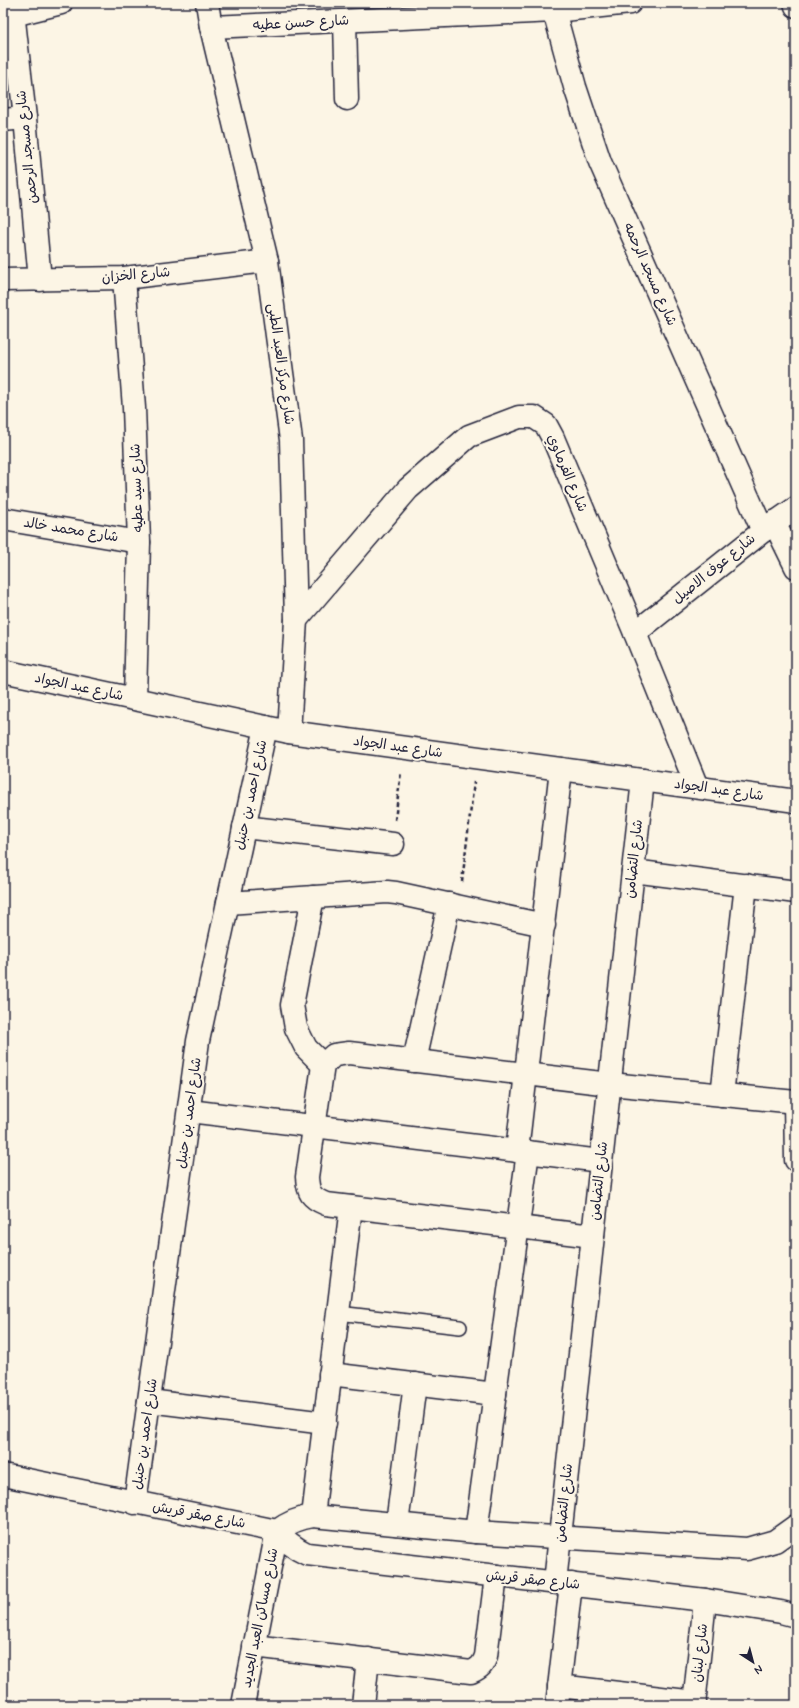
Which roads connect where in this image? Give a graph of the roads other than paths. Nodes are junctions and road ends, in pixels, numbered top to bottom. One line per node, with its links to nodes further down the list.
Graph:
1 (61, 3): 7 (street)
2 (207, 3): 10 (street, شارع مركز العبد الطبى)
3 (630, 3): 6 (street, شارع حسن عطيه)
4 (796, 3): 5 (street)
5 (796, 6)
6 (561, 8): 8 (street, شارع حسن عطيه); 20 (street, شارع مسجد الرحمه)
7 (12, 9): 12 (street, شارع مسجد الرحمن)
8 (380, 11): 9 (street, شارع حسن عطيه)
9 (345, 21): 10 (street, شارع حسن عطيه); 11 (street)
10 (211, 27): 14 (street, شارع مركز العبد الطبى)
11 (347, 100)
12 (25, 118): 13 (street); 17 (street, شارع مسجد الرحمن)
13 (3, 120)
14 (267, 261): 15 (street, شارع الخزان); 23 (street, شارع مركز العبد الطبى)
15 (124, 278): 17 (street, شارع الخزان); 21 (street, شارع سيد عطيه)
16 (3, 280): 17 (street, شارع الخزان)
17 (40, 280)
18 (796, 508): 20 (street, شارع عوف الاصيل)
19 (3, 519): 21 (street, شارع محمد خالد)
20 (768, 526): 22 (street, شارع مسجد الرحمه); 24 (street, شارع عوف الاصيل)
21 (139, 542): 26 (street, شارع سيد عطيه)
22 (796, 567)
23 (296, 620): 24 (street, شارع الفرماوي); 28 (street, شارع مركز العبد الطبى)
24 (635, 633): 31 (street, شارع الفرماوي)
25 (3, 671): 26 (street, شارع عبد الجواد)
26 (135, 699): 27 (street, شارع عبد الجواد)
27 (266, 727): 28 (street, شارع عبد الجواد); 33 (street, شارع احمد بن حنبل)
28 (290, 732): 29 (street, شارع عبد الجواد)
29 (562, 769): 30 (street, شارع عبد الجواد); 41 (street)
30 (643, 780): 31 (street, شارع عبد الجواد); 35 (street, شارع التضامن)
31 (697, 787): 32 (street, شارع عبد الجواد)
32 (796, 801)
33 (244, 827): 34 (street); 39 (street, شارع احمد بن حنبل)
34 (393, 844)
35 (633, 871): 36 (street); 45 (street, شارع التضامن)
36 (746, 885): 37 (street); 46 (street)
37 (796, 892)
38 (313, 897): 39 (street); 40 (street); 43 (street)
39 (228, 903): 48 (street, شارع احمد بن حنبل)
40 (454, 906): 41 (street); 42 (street)
41 (544, 925): 44 (street)
42 (414, 1061): 43 (street); 44 (street)
43 (323, 1065): 49 (street)
44 (526, 1074): 45 (street); 50 (street)
45 (610, 1084): 46 (street); 52 (street, شارع التضامن)
46 (722, 1095): 47 (street)
47 (796, 1102): 51 (street)
48 (189, 1112): 49 (street); 61 (street, شارع احمد بن حنبل)
49 (314, 1126): 50 (street); 53 (street)
50 (523, 1151): 52 (street); 54 (street)
51 (796, 1160)
52 (601, 1161): 55 (street, شارع التضامن)
53 (351, 1207): 54 (street); 56 (street)
54 (518, 1227): 55 (street); 60 (street)
55 (593, 1236): 70 (street, شارع التضامن)
56 (338, 1313): 57 (lane); 58 (street)
57 (460, 1327)
58 (330, 1374): 59 (street); 62 (street)
59 (415, 1384): 60 (street); 66 (street)
60 (495, 1394): 69 (street)
61 (149, 1402): 62 (street); 64 (street, شارع احمد بن حنبل)
62 (325, 1423): 65 (street)
63 (3, 1475): 64 (street, شارع صقر قريش)
64 (136, 1503): 68 (street, شارع صقر قريش)
65 (313, 1516): 66 (street); 68 (street)
66 (397, 1524): 69 (street)
67 (796, 1526): 70 (street)
68 (277, 1531): 71 (street, شارع صقر قريش); 75 (street, شارع مساكن العبد الجديد)
69 (476, 1532): 70 (street)
70 (560, 1537): 72 (street, شارع التضامن)
71 (496, 1576): 72 (street, شارع صقر قريش); 76 (street)
72 (563, 1583): 73 (street, شارع صقر قريش); 77 (street, شارع التضامن)
73 (705, 1600): 74 (street, شارع صقر قريش); 79 (street, شارع لبنان)
74 (796, 1616)
75 (254, 1646): 76 (street); 80 (street, شارع مساكن العبد الجديد)
76 (368, 1660): 81 (street)
77 (558, 1696): 78 (street)
78 (610, 1699): 79 (street)
79 (695, 1704)
80 (243, 1705)
81 (363, 1705)

